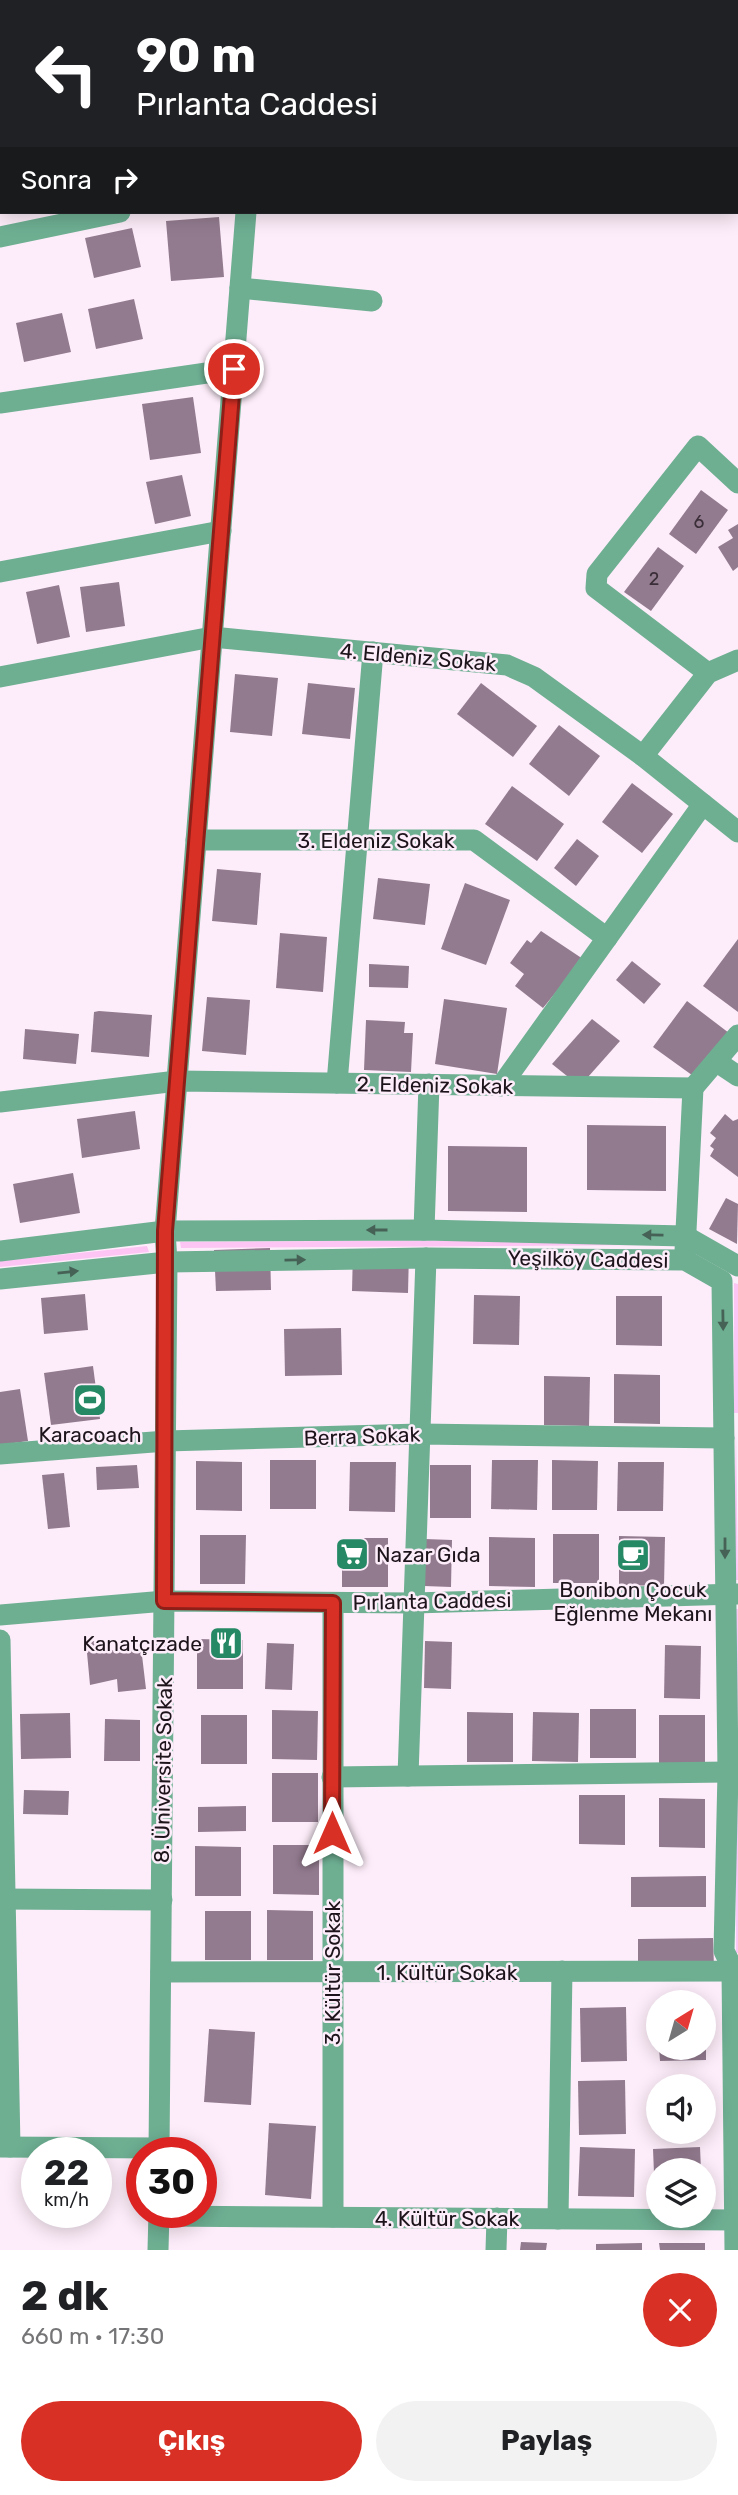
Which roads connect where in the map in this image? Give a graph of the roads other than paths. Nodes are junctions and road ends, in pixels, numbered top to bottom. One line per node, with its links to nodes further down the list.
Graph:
1 (110, 214): 3 (street)
2 (246, 214): 4 (street, 8. Üniversite Sokak)
3 (0, 237)
4 (240, 288): 5 (street); 6 (street, 8. Üniversite Sokak)
5 (372, 301)
6 (234, 369): 7 (street); 9 (street, 8. Üniversite Sokak)
7 (0, 403)
8 (738, 483): 14 (street)
9 (221, 531): 10 (street); 11 (street, 8. Üniversite Sokak)
10 (0, 572)
11 (212, 637): 12 (street, 4. Eldeniz Sokak); 15 (street, 4. Eldeniz Sokak); 19 (street, 8. Üniversite Sokak)
12 (373, 652): 16 (street, 4. Eldeniz Sokak); 20 (street)
13 (738, 660): 14 (street)
14 (708, 673): 16 (street)
15 (0, 677)
16 (643, 756): 17 (street, 4. Eldeniz Sokak)
17 (704, 804): 18 (street, 4. Eldeniz Sokak); 21 (street)
18 (738, 832)
19 (196, 840): 20 (street, 3. Eldeniz Sokak); 25 (street, 8. Üniversite Sokak)
20 (357, 840): 21 (street, 3. Eldeniz Sokak); 26 (street)
21 (607, 938): 28 (street)
22 (738, 1035): 23 (street)
23 (717, 1062): 24 (street); 29 (street)
24 (738, 1076)
25 (177, 1081): 26 (street, 2. Eldeniz Sokak); 30 (street, 2. Eldeniz Sokak); 32 (street, 8. Üniversite Sokak)
26 (337, 1083): 27 (street, 2. Eldeniz Sokak)
27 (429, 1084): 28 (street, 2. Eldeniz Sokak); 31 (street)
28 (501, 1086): 29 (street, 2. Eldeniz Sokak)
29 (693, 1088): 33 (street)
30 (0, 1102)
31 (424, 1230): 32 (street, Yeşilköy Caddesi, one-way to 32); 33 (street, Yeşilköy Caddesi, one-way to 31)
32 (165, 1231): 34 (street, Yeşilköy Caddesi); 37 (street, 8. Üniversite Sokak)
33 (685, 1236): 36 (street); 38 (street, Yeşilköy Caddesi)
34 (0, 1251)
35 (426, 1258): 36 (street, Yeşilköy Caddesi); 37 (street, Yeşilköy Caddesi, one-way to 35); 41 (street)
36 (685, 1260): 38 (street, Yeşilköy Caddesi)
37 (167, 1262): 39 (street, Yeşilköy Caddesi, one-way to 37); 42 (street, 8. Üniversite Sokak)
38 (733, 1275): 40 (street, one-way to 40)
39 (0, 1279)
40 (729, 1426): 41 (street, Berra Sokak); 44 (street, one-way to 44)
41 (420, 1434): 42 (street, Berra Sokak); 47 (street)
42 (166, 1441): 43 (street, Berra Sokak); 45 (street, 8. Üniversite Sokak)
43 (0, 1454)
44 (732, 1594): 47 (street, Pırlanta Caddesi); 50 (street)
45 (164, 1601): 46 (street, Pırlanta Caddesi); 48 (street, Pırlanta Caddesi); 54 (street, 8. Üniversite Sokak)
46 (333, 1603): 47 (street, Pırlanta Caddesi); 52 (street, 3. Kültür Sokak)
47 (414, 1603): 51 (street)
48 (0, 1615)
49 (0, 1640): 53 (street)
50 (728, 1772): 51 (street); 58 (street)
51 (408, 1776): 52 (street)
52 (332, 1777): 57 (street, 3. Kültür Sokak)
53 (2, 1899): 54 (street); 61 (street)
54 (162, 1900): 56 (street, 8. Üniversite Sokak)
55 (562, 1971): 57 (street, 1. Kültür Sokak); 58 (street, 1. Kültür Sokak); 66 (street)
56 (161, 1972): 57 (street, 1. Kültür Sokak); 59 (street, 8. Üniversite Sokak)
57 (332, 1973): 64 (street, 3. Kültür Sokak)
58 (736, 1973): 60 (street)
59 (159, 2137)
60 (736, 2145): 67 (street)
61 (5, 2147): 62 (street)
62 (126, 2149)
63 (217, 2215): 64 (street, 4. Kültür Sokak)
64 (332, 2217): 65 (street, 4. Kültür Sokak)
65 (497, 2218): 66 (street, 4. Kültür Sokak); 70 (street)
66 (558, 2219): 67 (street, 4. Kültür Sokak)
67 (736, 2220): 71 (street)
68 (159, 2228): 69 (street)
69 (159, 2250)
70 (496, 2250)
71 (735, 2250)

